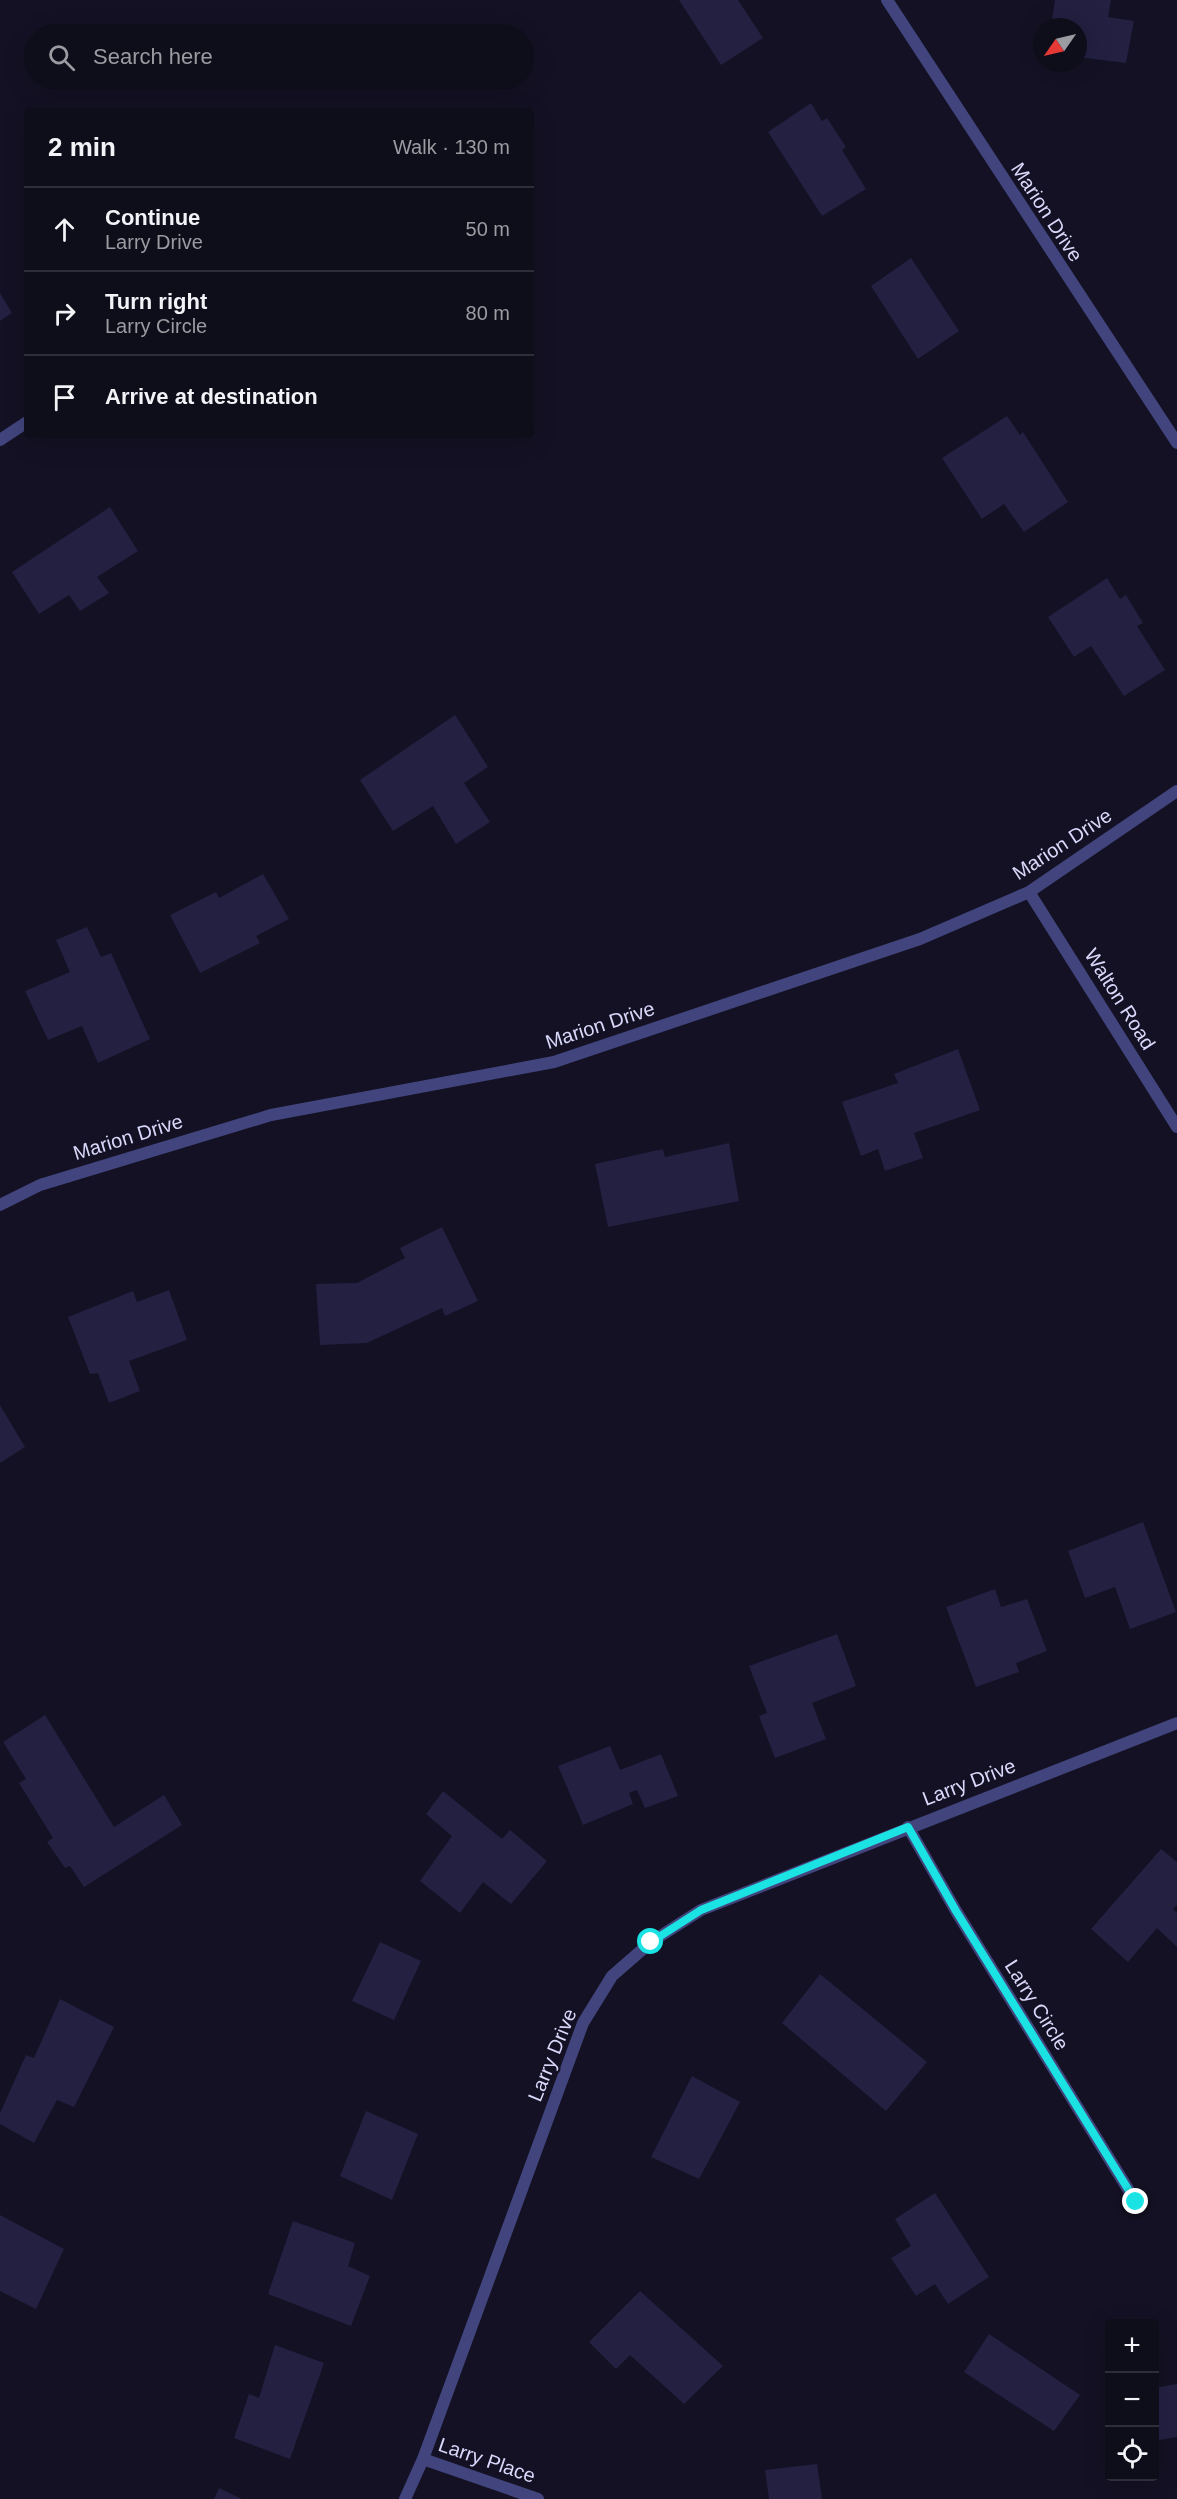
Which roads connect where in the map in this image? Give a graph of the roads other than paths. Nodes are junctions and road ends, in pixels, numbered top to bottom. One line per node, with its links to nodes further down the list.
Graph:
1 (887, 0): 4 (street, Marion Drive)
2 (24, 424): 3 (street)
3 (0, 440)
4 (1177, 443)
5 (1177, 791): 6 (street, Marion Drive)
6 (1029, 892): 7 (street, Walton Road); 8 (street, Marion Drive)
7 (1177, 1127)
8 (0, 1205)
9 (1177, 1723): 10 (street, Larry Drive)
10 (908, 1827): 11 (street, Larry Circle); 12 (street, Larry Drive)
11 (1136, 2202)
12 (423, 2459): 13 (street, Larry Drive); 14 (street, Larry Place)
13 (405, 2499)
14 (538, 2499)

